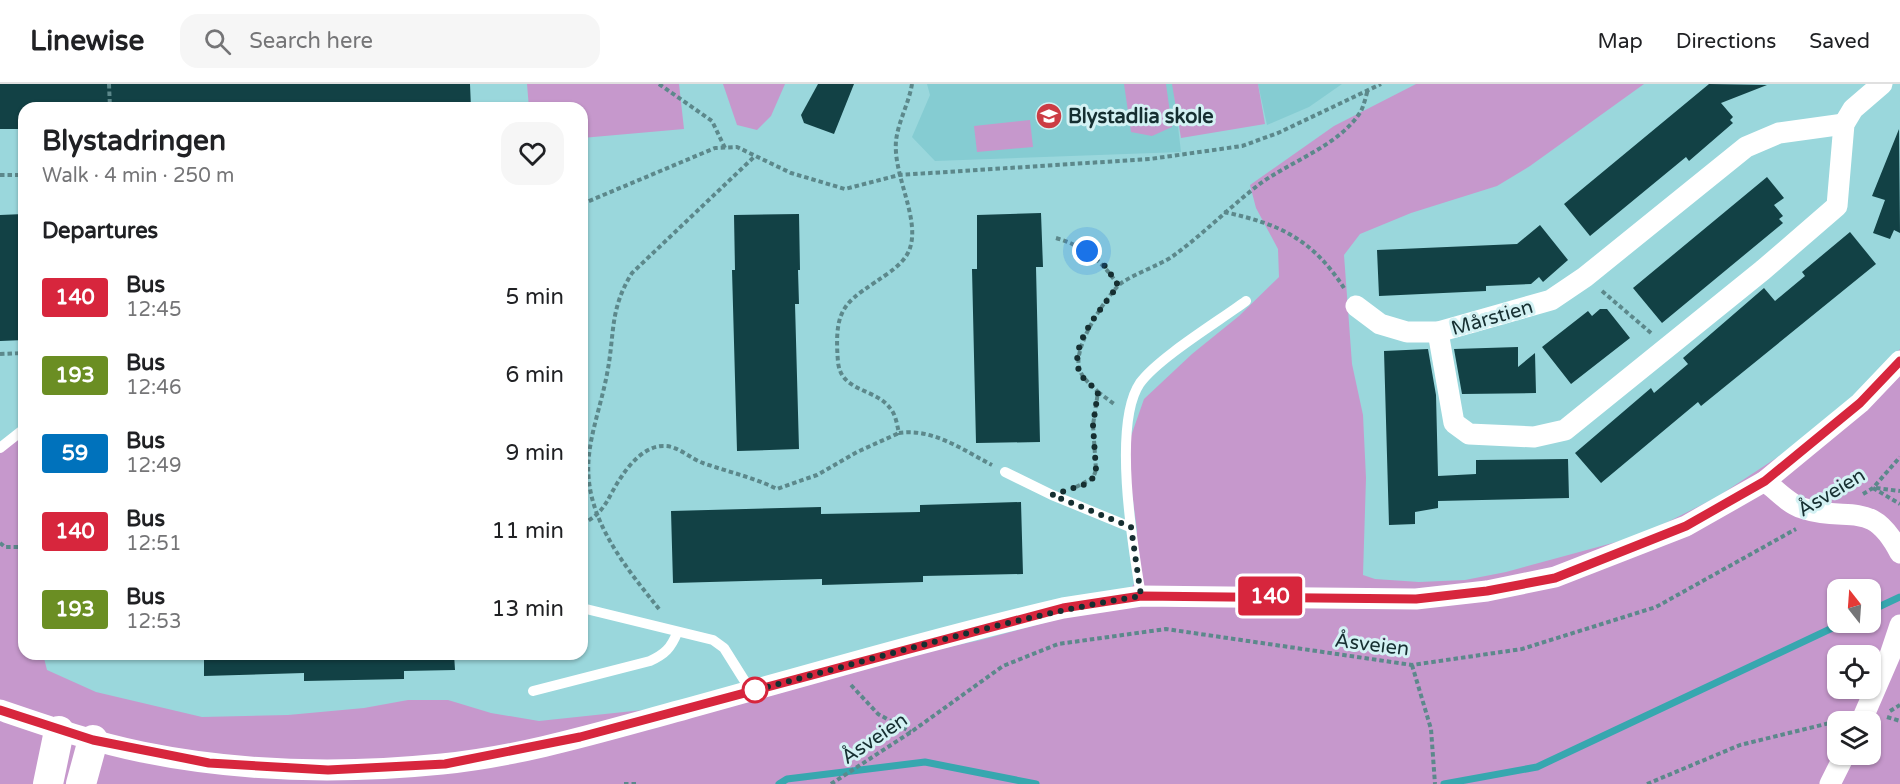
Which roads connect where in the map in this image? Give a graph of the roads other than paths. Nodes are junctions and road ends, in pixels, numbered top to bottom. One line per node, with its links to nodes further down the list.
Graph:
1 (1882, 84): 2 (street)
2 (1844, 124): 5 (street, Mårstien); 5 (street, Mårstien)
3 (1246, 301): 11 (lane)
4 (1356, 306): 5 (street)
5 (1438, 332)
6 (1900, 361): 10 (street)
7 (18, 434): 8 (lane)
8 (0, 448)
9 (1005, 472): 11 (lane)
10 (1765, 481): 12 (street); 13 (street)
11 (1131, 527): 13 (lane)
12 (1900, 553)
13 (1141, 596): 18 (street)
14 (588, 610): 16 (lane)
15 (1900, 625): 20 (street)
16 (677, 633): 17 (lane); 18 (lane)
17 (533, 691)
18 (751, 691): 22 (street)
19 (0, 710): 21 (street)
20 (1871, 711)
21 (59, 731): 22 (street); 24 (main road)
22 (93, 740): 25 (main road)
23 (1840, 765): 26 (street)
24 (48, 784)
25 (81, 784)
26 (1830, 784)

